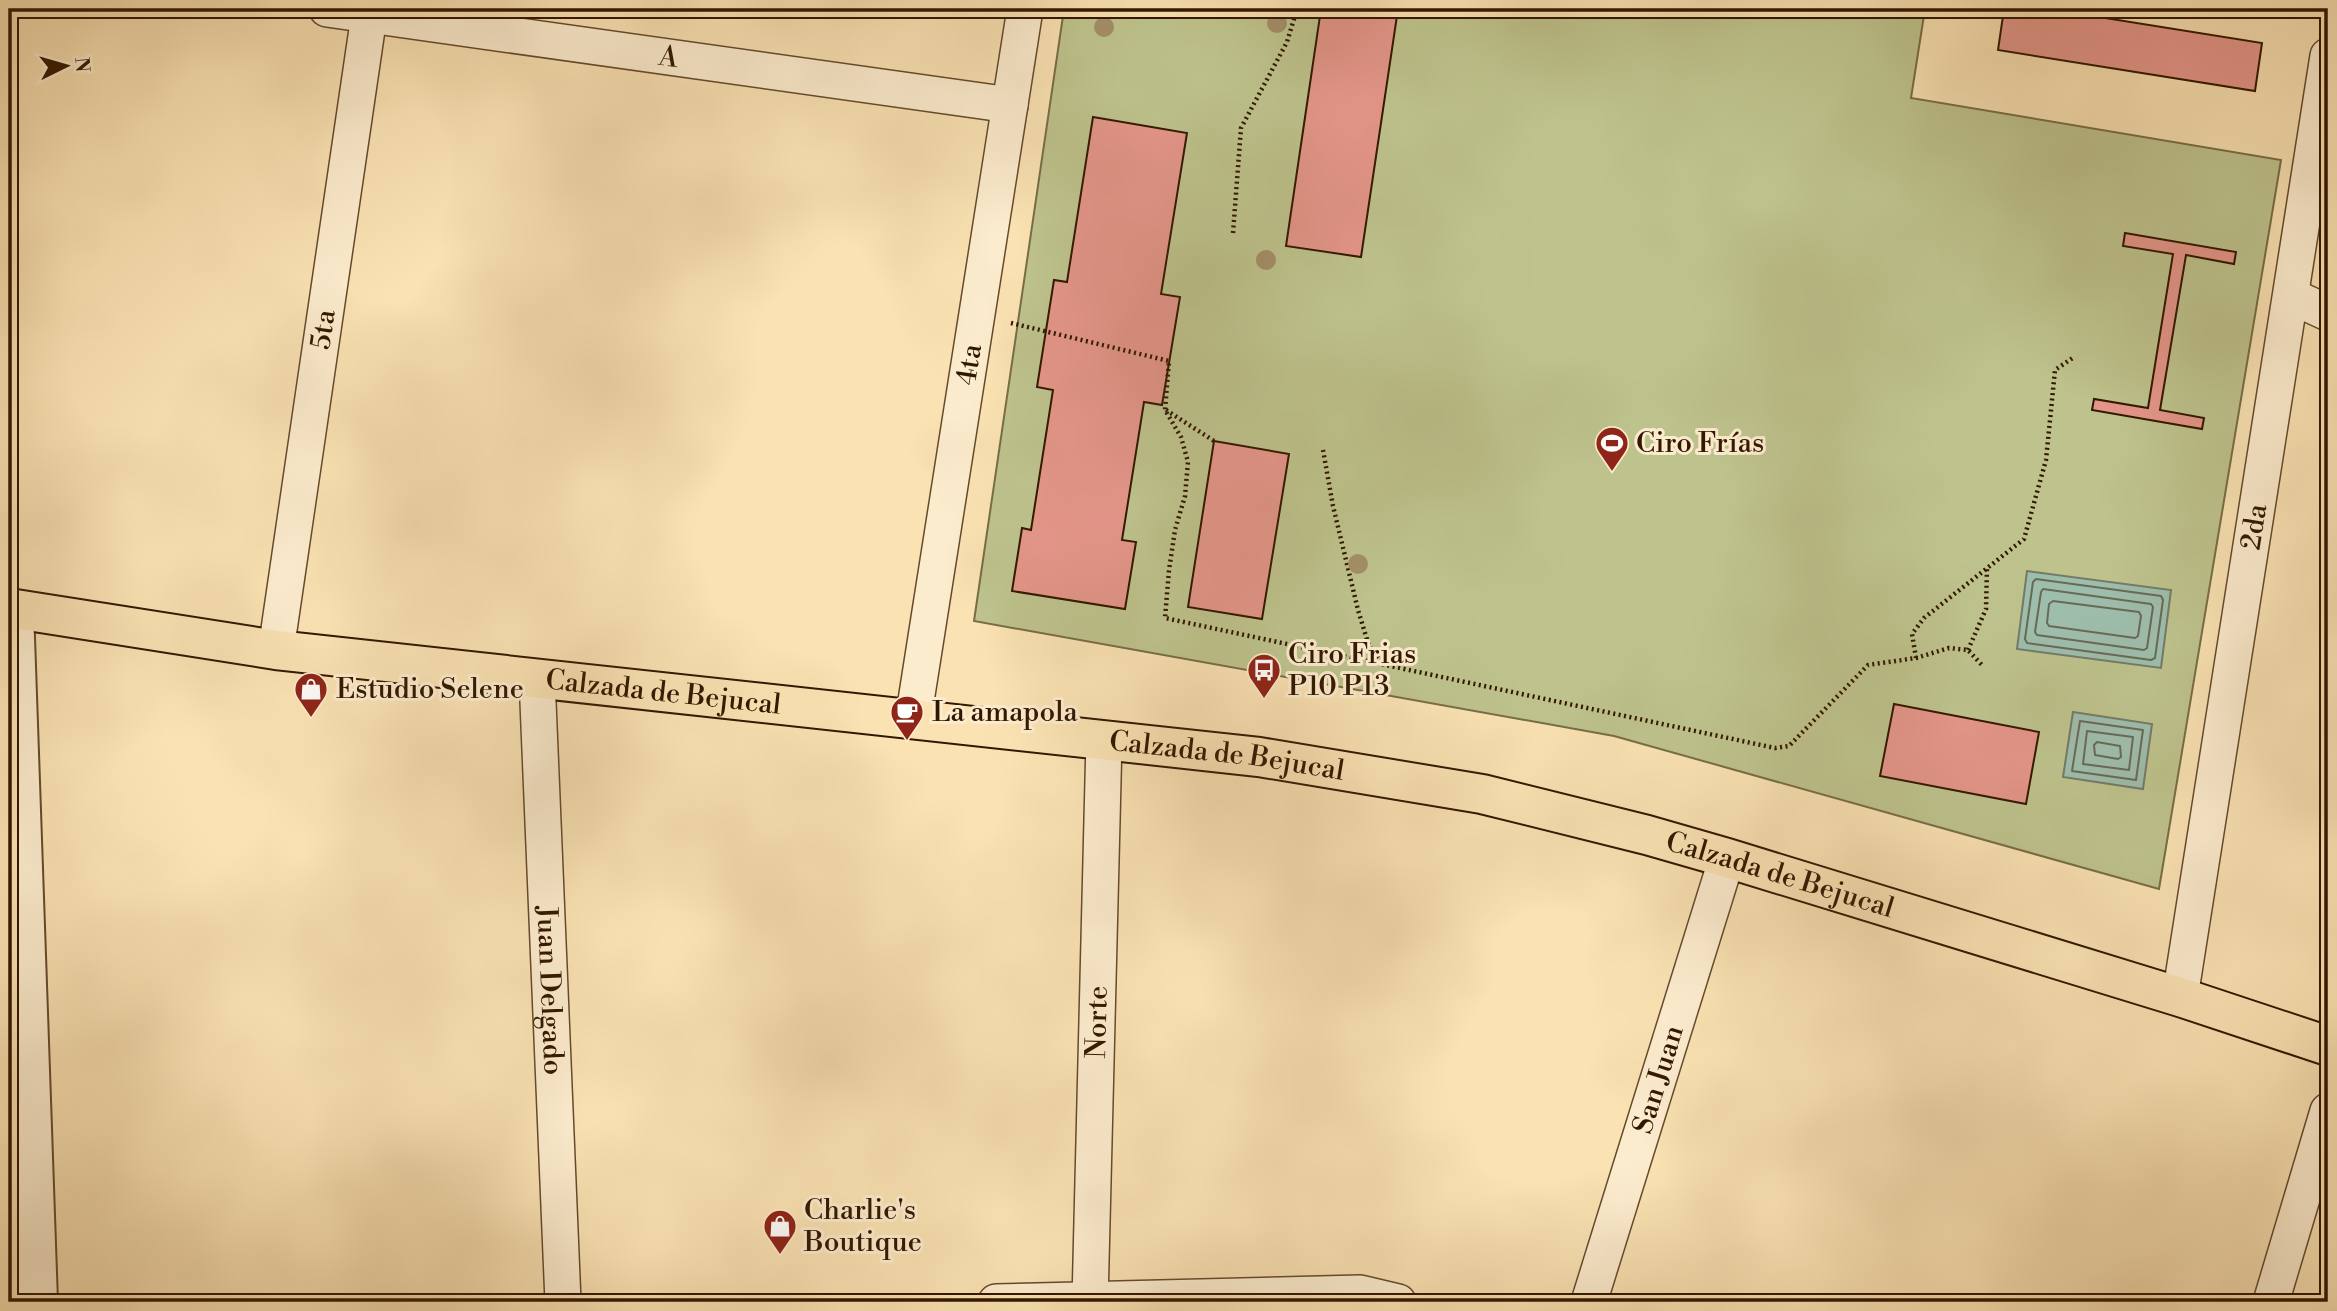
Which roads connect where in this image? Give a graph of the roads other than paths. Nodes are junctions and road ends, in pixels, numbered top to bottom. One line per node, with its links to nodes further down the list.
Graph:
1 (327, 9): 3 (street, A)
2 (1025, 9): 5 (street, 4ta)
3 (370, 12): 5 (street, A); 9 (street, 5ta)
4 (2328, 56): 6 (street, 2da)
5 (1010, 105): 11 (street, 4ta)
6 (2291, 296): 7 (street); 14 (street, 2da)
7 (2328, 313)
8 (12, 608): 9 (main road, Calzada de Bejucal); 18 (street)
9 (275, 650): 10 (main road, Calzada de Bejucal)
10 (537, 678): 11 (main road, Calzada de Bejucal); 19 (street, Juan Delgado)
11 (913, 720): 12 (main road, Calzada de Bejucal)
12 (1104, 740): 13 (main road, Calzada de Bejucal); 17 (street, Norte)
13 (1727, 858): 14 (main road, Calzada de Bejucal); 22 (street, San Juan)
14 (2180, 997): 15 (main road, Calzada de Bejucal)
15 (2328, 1046)
16 (2328, 1111): 23 (street)
17 (1090, 1301): 20 (street); 21 (street)
18 (38, 1302)
19 (563, 1302)
20 (996, 1302)
21 (1398, 1302)
22 (1589, 1302)
23 (2271, 1302)

